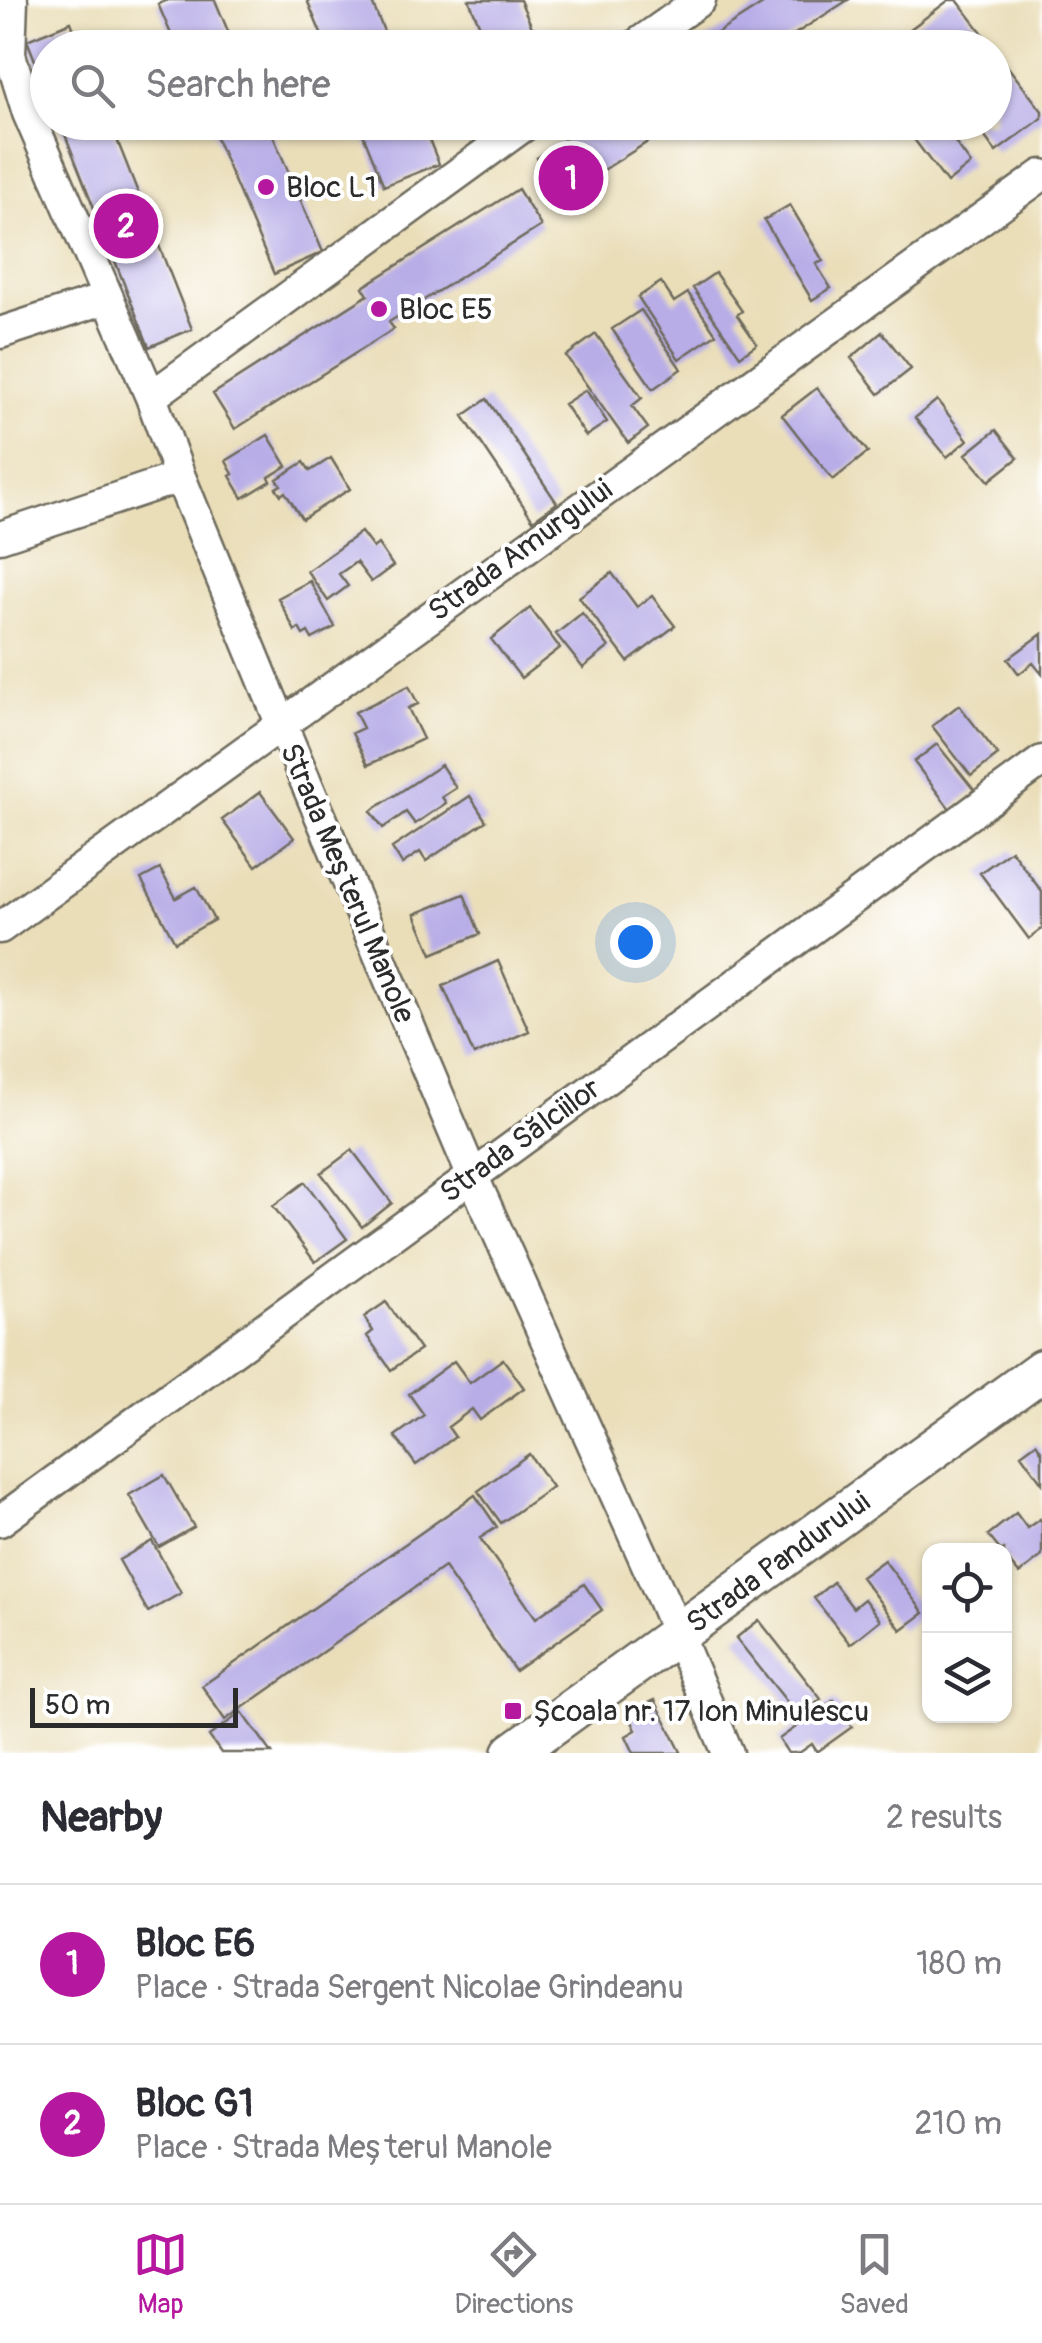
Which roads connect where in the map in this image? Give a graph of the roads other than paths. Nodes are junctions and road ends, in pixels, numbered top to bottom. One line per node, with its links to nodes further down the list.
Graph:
1 (12, 0): 4 (street, Strada Meșterul Manole)
2 (700, 0): 3 (street)
3 (658, 30)
4 (14, 118): 7 (street, Strada Meșterul Manole)
5 (504, 140): 9 (street)
6 (1042, 174): 12 (street, Strada Amurgului)
7 (107, 298): 8 (street); 9 (street, Strada Meșterul Manole)
8 (0, 333)
9 (152, 397): 10 (street, Strada Meșterul Manole)
10 (180, 477): 11 (street); 12 (street, Strada Meșterul Manole)
11 (0, 538)
12 (281, 723): 14 (street, Strada Amurgului); 15 (street, Strada Meșterul Manole)
13 (1042, 761): 15 (street, Strada Sălciilor)
14 (0, 928)
15 (472, 1176): 17 (street, Strada Sălciilor); 18 (street, Strada Meșterul Manole)
16 (1042, 1370): 18 (street, Strada Pandurului)
17 (0, 1522)
18 (678, 1634): 19 (street, Strada Pandurului); 20 (street, Strada Meșterul Manole)
19 (513, 1753)
20 (728, 1753)

